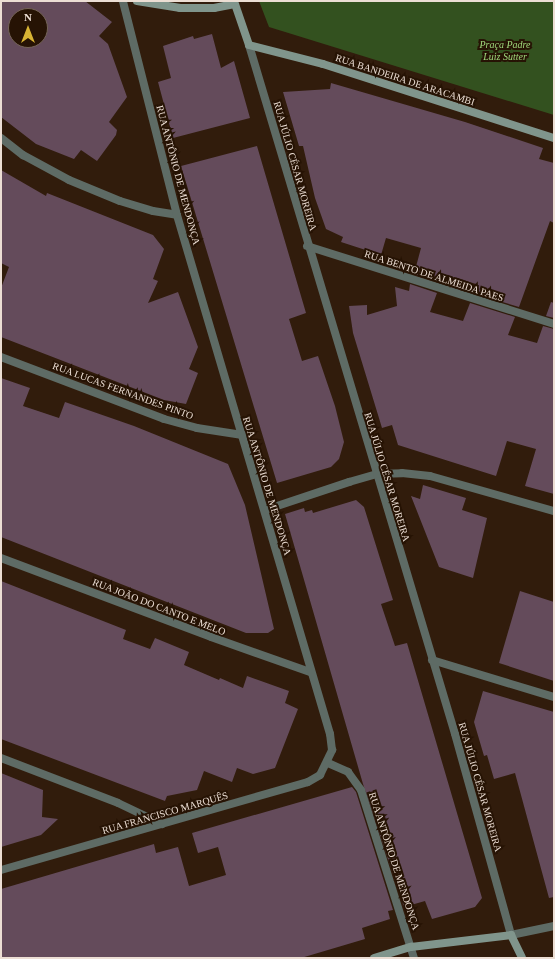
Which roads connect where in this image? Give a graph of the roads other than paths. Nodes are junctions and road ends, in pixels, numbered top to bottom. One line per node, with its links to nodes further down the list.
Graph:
1 (123, 1): 7 (street, RUA ANTÔNIO DE MENDONÇA)
2 (137, 1): 3 (street)
3 (235, 2): 4 (street, RUA JÚLIO CÉSAR MOREIRA)
4 (249, 45): 6 (street, RUA BANDEIRA DE ARACAMBI); 8 (street, RUA JÚLIO CÉSAR MOREIRA)
5 (1, 138): 7 (street)
6 (554, 138)
7 (177, 215): 11 (street, RUA ANTÔNIO DE MENDONÇA)
8 (307, 246): 9 (street, RUA BENTO DE ALMEIDA PAES); 12 (street, RUA JÚLIO CÉSAR MOREIRA)
9 (554, 324)
10 (1, 358): 11 (street, RUA LUCAS FERNANDES PINTO)
11 (242, 435): 13 (street, RUA ANTÔNIO DE MENDONÇA)
12 (377, 474): 13 (street); 14 (street); 16 (street, RUA JÚLIO CÉSAR MOREIRA)
13 (266, 510): 17 (street, RUA ANTÔNIO DE MENDONÇA)
14 (554, 511)
15 (1, 558): 17 (street, RUA JOÃO DO CANTO E MELO)
16 (432, 660): 18 (street); 24 (street, RUA JÚLIO CÉSAR MOREIRA)
17 (310, 672): 20 (street, RUA ANTÔNIO DE MENDONÇA)
18 (554, 696)
19 (1, 758): 21 (street)
20 (328, 763): 21 (street, RUA FRANCISCO MARQUÊS); 25 (street, RUA ANTÔNIO DE MENDONÇA)
21 (162, 824): 22 (street, RUA FRANCISCO MARQUÊS)
22 (1, 870)
23 (554, 926): 24 (street)
24 (511, 935): 25 (street); 28 (street, RUA JÚLIO CÉSAR MOREIRA)
25 (411, 947): 26 (street); 27 (street, RUA ANTÔNIO DE MENDONÇA)
26 (374, 958)
27 (414, 958)
28 (522, 958)

